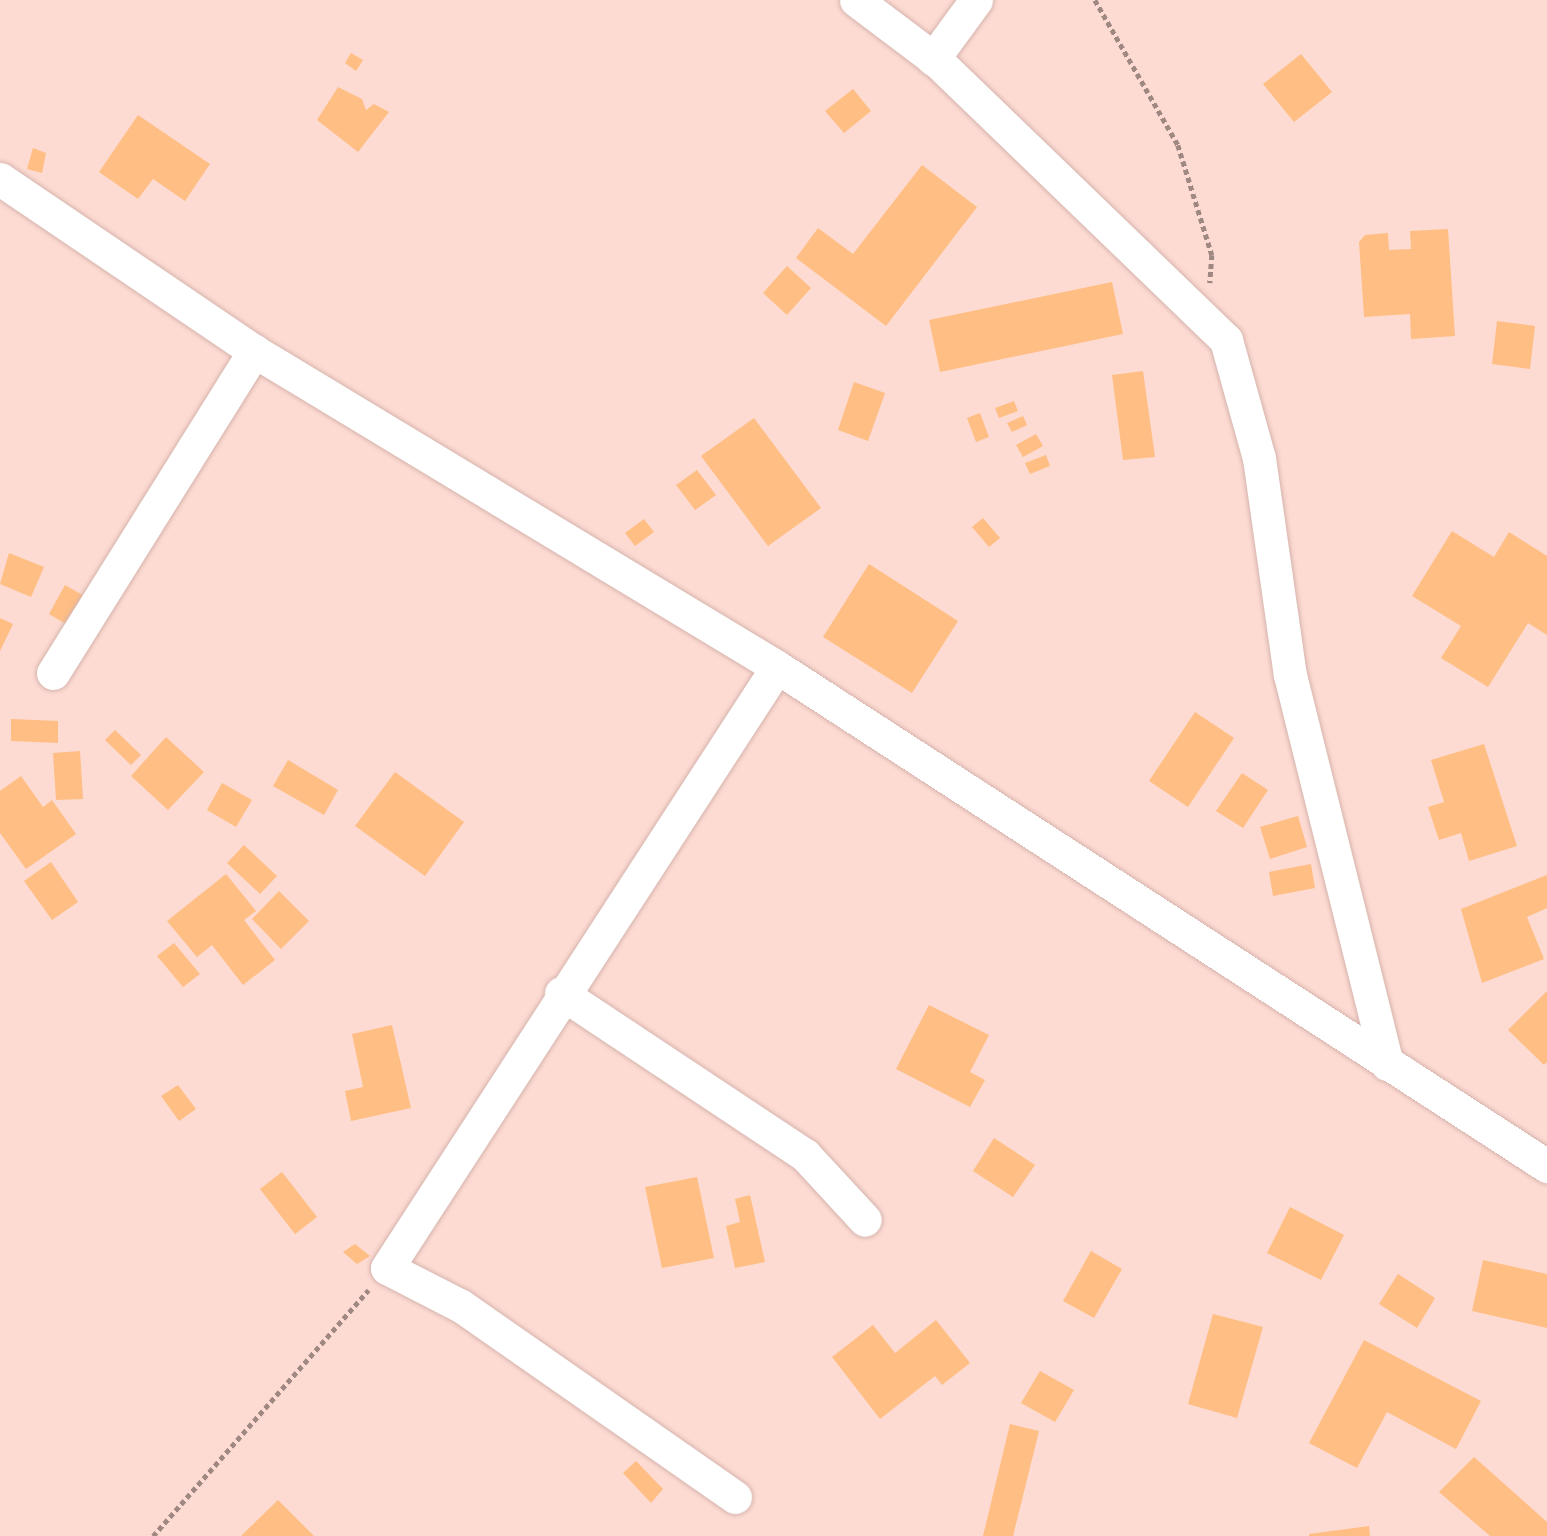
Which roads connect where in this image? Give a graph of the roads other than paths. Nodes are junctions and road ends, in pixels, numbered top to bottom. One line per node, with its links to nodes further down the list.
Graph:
1 (856, 0): 3 (street)
2 (976, 0): 3 (street)
3 (933, 59): 9 (street)
4 (0, 180): 5 (street)
5 (254, 351): 6 (street); 7 (street)
6 (777, 667): 8 (street); 9 (street)
7 (53, 673)
8 (561, 993): 11 (street); 12 (street)
9 (1387, 1063): 10 (street)
10 (1547, 1166)
11 (865, 1220)
12 (735, 1497)

